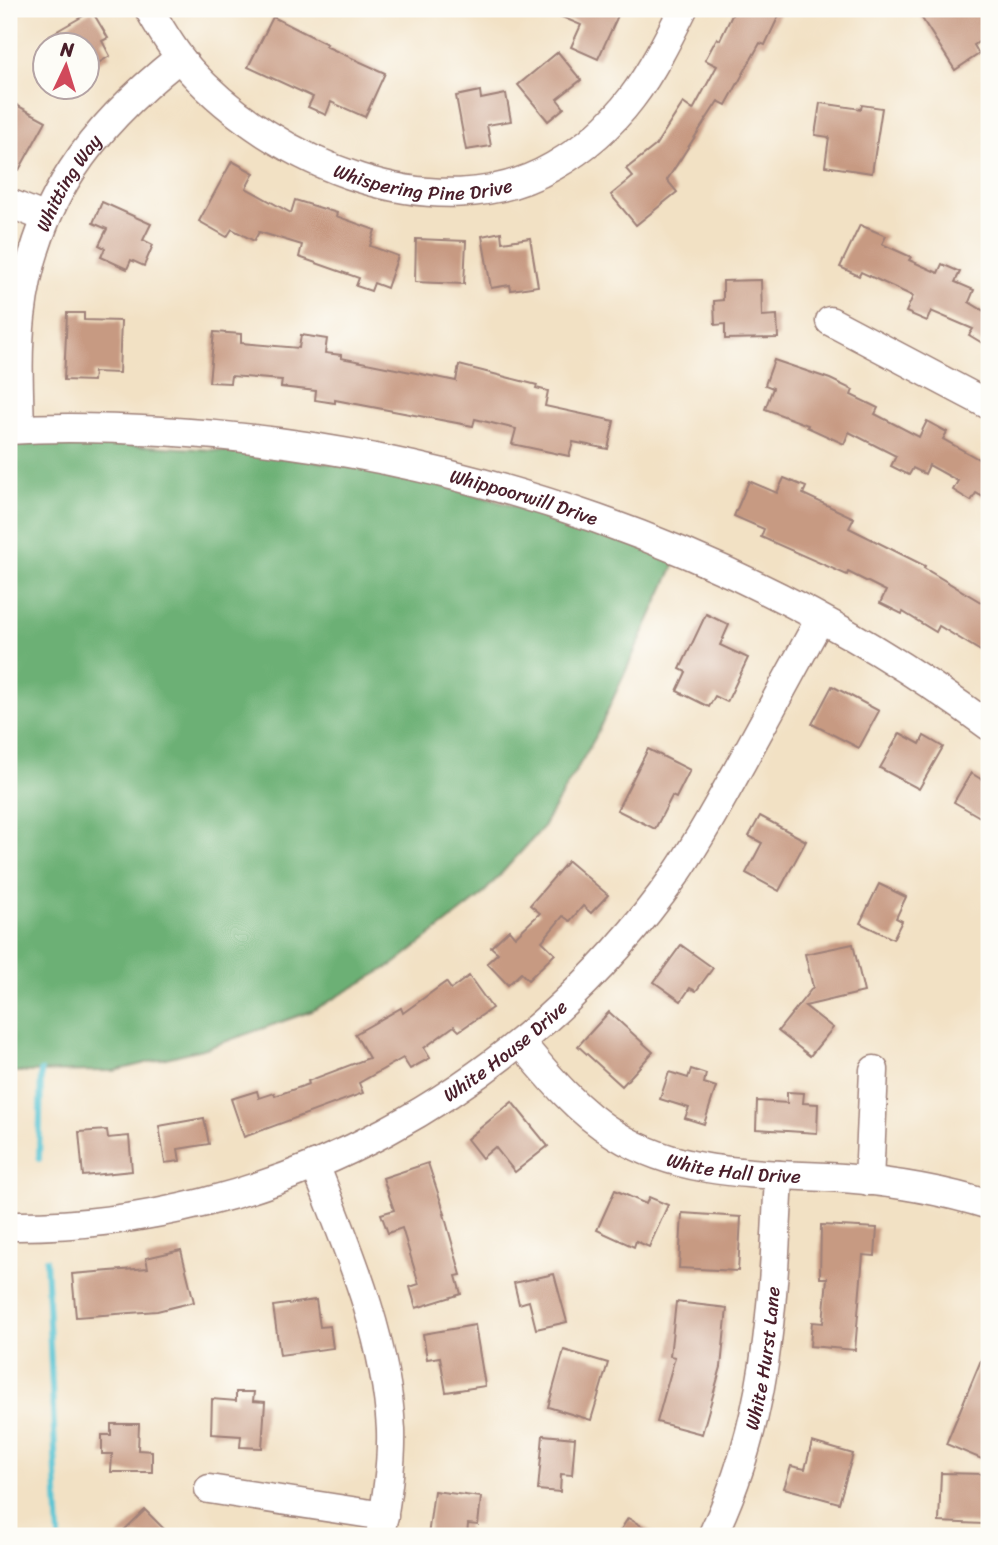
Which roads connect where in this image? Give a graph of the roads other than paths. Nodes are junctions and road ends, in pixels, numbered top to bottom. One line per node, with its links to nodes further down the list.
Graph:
1 (149, 9): 3 (street, Whispering Pine Drive)
2 (683, 9): 3 (street, Whispering Pine Drive)
3 (179, 58): 5 (street, Whitting Way)
4 (9, 202): 5 (street)
5 (46, 218): 8 (street, Whitting Way)
6 (830, 321): 7 (street)
7 (989, 405)
8 (14, 429): 9 (street, Whippoorwill Drive)
9 (820, 619): 10 (street, Whippoorwill Drive); 11 (street, White House Drive)
10 (989, 726)
11 (521, 1043): 13 (street, White House Drive); 14 (street, White Hall Drive)
12 (874, 1070): 15 (street)
13 (315, 1165): 17 (street, White House Drive); 19 (street)
14 (779, 1175): 15 (street, White Hall Drive); 20 (street, White Hurst Lane)
15 (869, 1181): 16 (street, White Hall Drive)
16 (989, 1205)
17 (9, 1226)
18 (209, 1489): 19 (street)
19 (382, 1526)
20 (712, 1536)

